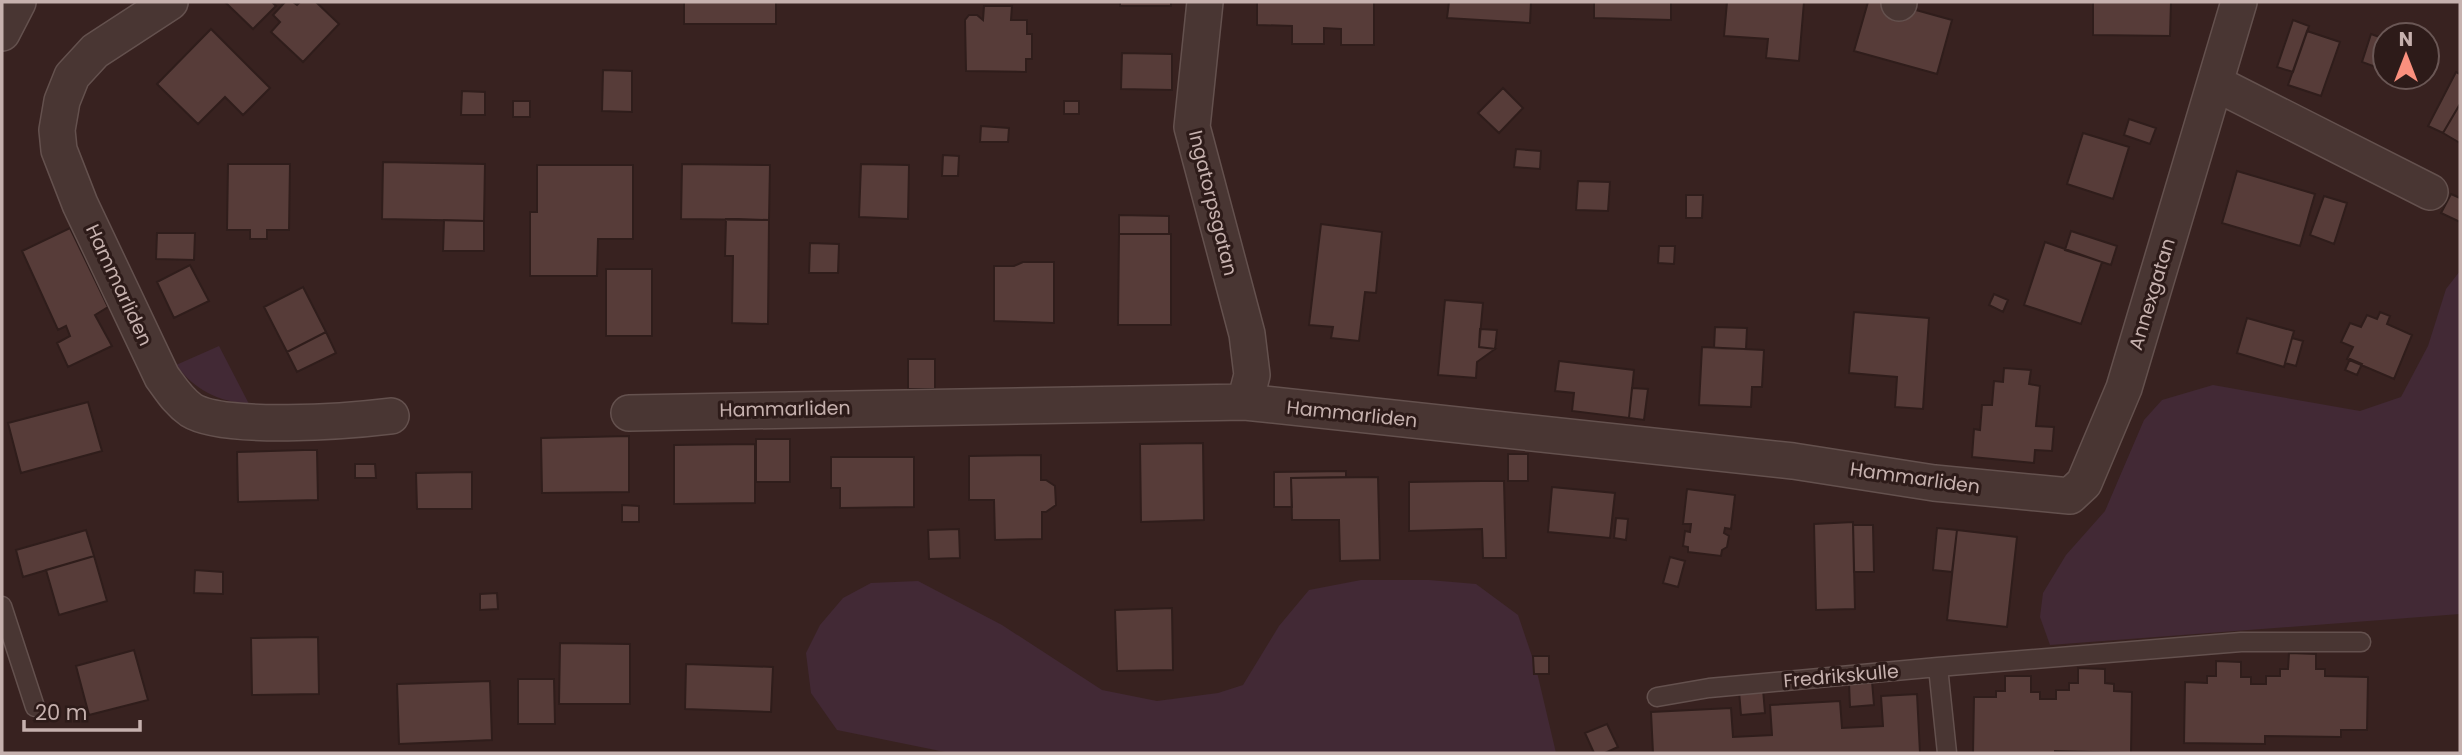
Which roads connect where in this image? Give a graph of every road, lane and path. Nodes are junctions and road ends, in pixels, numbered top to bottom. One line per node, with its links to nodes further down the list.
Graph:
1 (170, 2): 8 (street, Hammarliden)
2 (1205, 2): 6 (street, Ingatorpsgatan)
3 (2239, 2): 4 (street, Annexgatan)
4 (2215, 83): 5 (street); 9 (street, Annexgatan)
5 (2430, 192)
6 (1245, 402): 7 (street, Hammarliden); 9 (street, Hammarliden)
7 (629, 412)
8 (391, 416)
9 (2070, 496)
10 (2, 606): 14 (lane)
11 (2361, 642): 12 (lane, Fredrikskulle)
12 (1938, 667): 13 (lane, Fredrikskulle); 15 (lane)
13 (1657, 697)
14 (34, 707)
15 (1947, 753)

